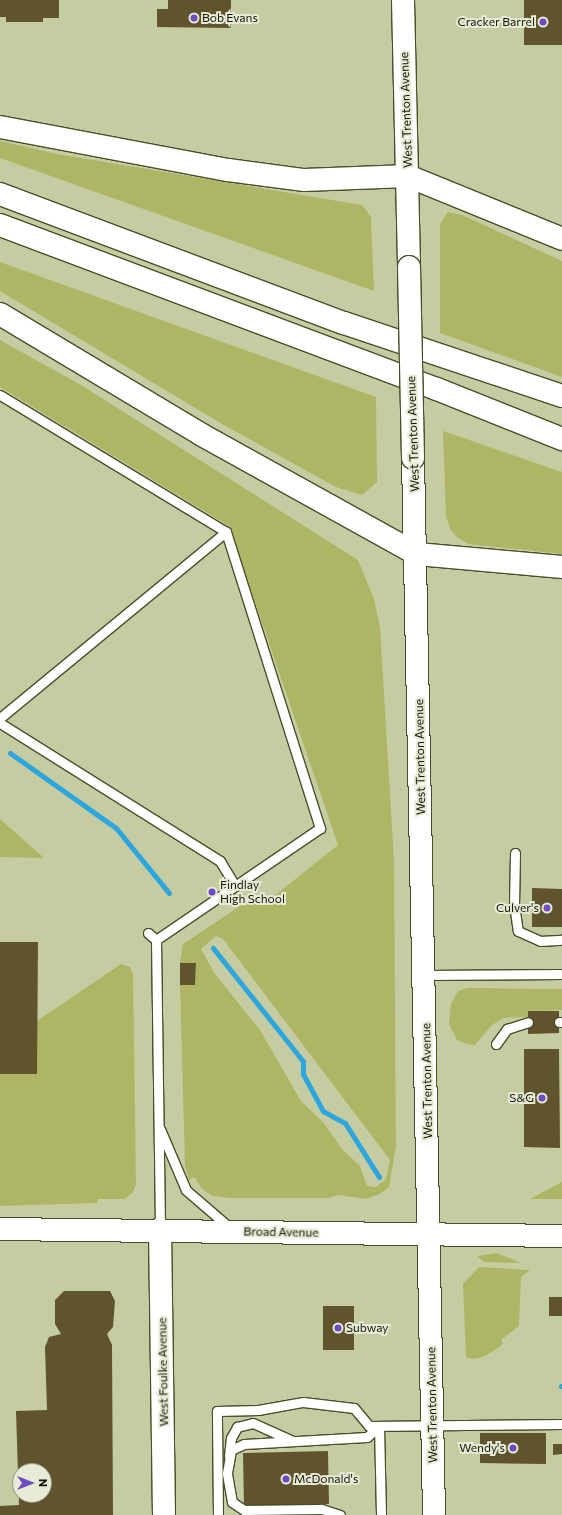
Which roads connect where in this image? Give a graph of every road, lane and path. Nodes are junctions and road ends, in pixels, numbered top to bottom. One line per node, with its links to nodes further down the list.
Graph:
1 (403, 0): 3 (main road, West Trenton Avenue)
2 (0, 127): 3 (main road)
3 (408, 176): 6 (main road); 12 (main road, West Trenton Avenue, bridge)
4 (0, 194): 9 (main road)
5 (0, 225): 10 (main road)
6 (562, 239)
7 (0, 314): 12 (main road)
8 (0, 395): 11 (lane)
9 (562, 396)
10 (562, 440)
11 (226, 532): 14 (lane); 17 (lane)
12 (417, 554): 13 (main road); 22 (main road, West Trenton Avenue)
13 (562, 567)
14 (0, 718)
15 (0, 723): 17 (lane)
16 (515, 853): 20 (lane)
17 (235, 886): 19 (lane)
18 (148, 933): 19 (lane)
19 (156, 940): 25 (lane)
20 (562, 940)
21 (562, 974): 22 (lane)
22 (425, 975): 29 (main road, West Trenton Avenue)
23 (528, 1022): 24 (lane)
24 (496, 1044)
25 (158, 1124): 27 (lane); 28 (lane)
26 (0, 1229): 27 (main road, Broad Avenue)
27 (160, 1230): 28 (main road, Broad Avenue); 36 (main road, West Foulke Avenue)
28 (233, 1231): 29 (main road, Broad Avenue)
29 (429, 1234): 30 (main road, Broad Avenue); 32 (main road, West Trenton Avenue)
30 (562, 1236)
31 (562, 1424): 32 (lane)
32 (432, 1425): 33 (lane); 40 (main road, West Trenton Avenue)
33 (379, 1426): 34 (lane); 37 (lane); 39 (lane)
34 (296, 1442): 35 (lane); 35 (lane)
35 (228, 1473): 38 (lane)
36 (164, 1515)
37 (218, 1515)
38 (340, 1515)
39 (381, 1515)
40 (434, 1515)

